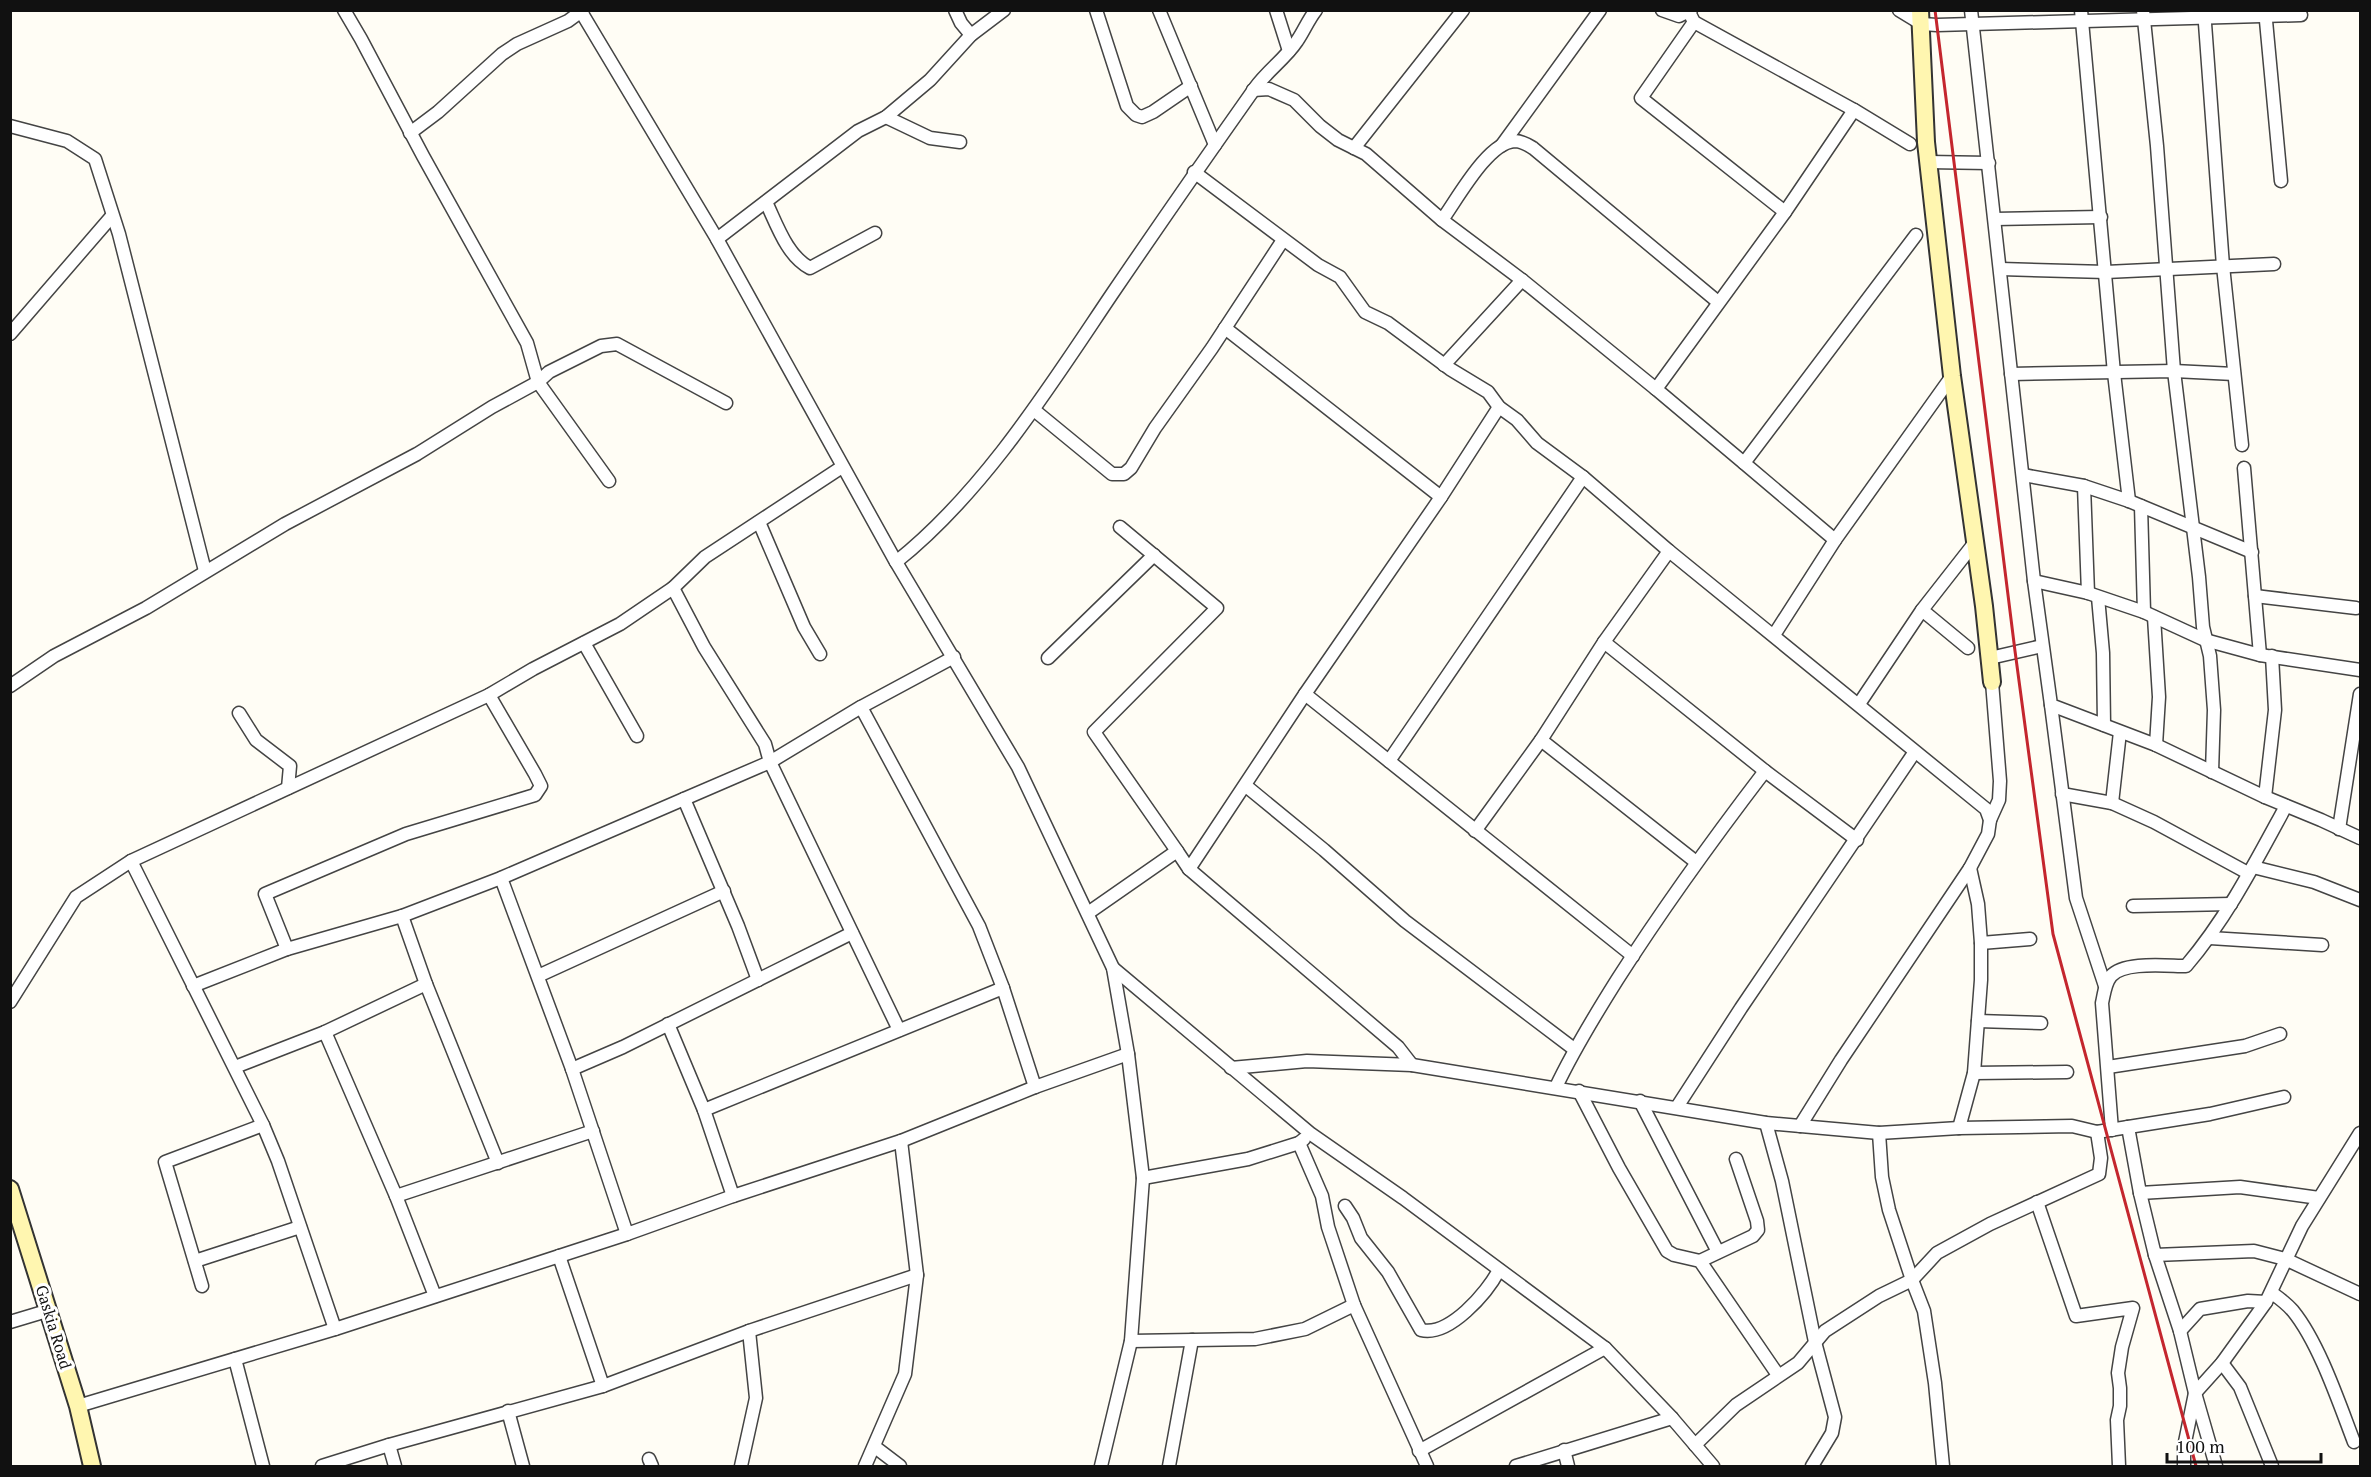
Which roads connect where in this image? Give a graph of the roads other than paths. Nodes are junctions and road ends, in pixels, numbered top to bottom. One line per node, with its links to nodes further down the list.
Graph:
1 (344, 10): 29 (street)
2 (955, 10): 22 (street)
3 (1004, 10): 22 (street)
4 (1096, 10): 24 (street)
5 (1160, 10): 24 (street)
6 (1276, 10): 23 (street)
7 (1316, 10): 23 (street)
8 (1463, 10): 34 (street)
9 (1600, 10): 33 (street)
10 (1662, 10): 16 (street)
11 (1899, 10): 20 (street)
12 (1971, 10): 21 (street)
13 (582, 11): 29 (street); 47 (street)
14 (2265, 13): 15 (street); 18 (street); 38 (street)
15 (2204, 14): 17 (street); 50 (street)
16 (1692, 15): 26 (street); 40 (street)
17 (2144, 15): 19 (street); 52 (street)
18 (2301, 15)
19 (2082, 16): 21 (street); 42 (street)
20 (1921, 17): 21 (street); 35 (main road)
21 (1974, 25): 36 (street)
22 (971, 35): 27 (street)
23 (1289, 51): 25 (street)
24 (1191, 86): 32 (street)
25 (1253, 90): 32 (street); 34 (street)
26 (1854, 110): 31 (street); 40 (street)
27 (886, 117): 30 (street); 39 (street)
28 (10, 126): 41 (street)
29 (410, 133): 64 (street)
30 (960, 142)
31 (1910, 144)
32 (1215, 145): 37 (street)
33 (1502, 146): 44 (street); 55 (street)
34 (1354, 148): 44 (street)
35 (1928, 162): 36 (street); 63 (main road)
36 (1989, 163): 43 (street)
37 (1194, 172): 48 (street); 68 (street)
38 (2281, 181)
39 (766, 202): 45 (street); 47 (street)
40 (1785, 212): 55 (street)
41 (112, 216): 57 (street); 88 (street)
42 (2101, 217): 43 (street); 53 (street)
43 (1995, 219): 51 (street)
44 (1442, 220): 54 (street)
45 (875, 232)
46 (1916, 235): 70 (street)
47 (717, 239): 71 (street)
48 (1283, 240): 56 (street); 58 (street)
49 (2274, 264): 50 (street)
50 (2223, 266): 52 (street); 62 (street)
51 (2001, 269): 53 (street); 61 (street)
52 (2165, 270): 53 (street); 59 (street)
53 (2106, 272): 60 (street)
54 (1522, 280): 58 (street); 65 (street)
55 (1718, 302): 65 (street)
56 (1225, 328): 68 (street); 77 (street)
57 (10, 334)
58 (1444, 365): 67 (street)
59 (2174, 371): 60 (street); 62 (street); 81 (street)
60 (2114, 373): 61 (street); 78 (street)
61 (2011, 374): 73 (street)
62 (2234, 374): 69 (street)
63 (1952, 376): 82 (street); 83 (main road)
64 (538, 382): 66 (street); 75 (street); 88 (street)
65 (1656, 389): 70 (street)
66 (726, 403)
67 (1499, 407): 74 (street); 77 (street)
68 (1034, 410): 87 (street)
69 (2242, 446)
70 (1744, 463): 82 (street)
71 (842, 467): 79 (street); 87 (street)
72 (2244, 468): 85 (street)
73 (2023, 475): 76 (street); 89 (street)
74 (1583, 477): 84 (street); 123 (street)
75 (609, 482)
76 (2084, 486): 78 (street); 91 (street)
77 (1441, 497): 110 (street)
78 (2135, 503): 81 (street); 95 (street)
79 (759, 522): 90 (street); 102 (street)
80 (1120, 527): 86 (street)
81 (2193, 529): 85 (street); 97 (street)
82 (1835, 540): 96 (street)
83 (1976, 541): 94 (street); 106 (main road)
84 (1669, 551): 96 (street); 98 (street)
85 (2252, 552): 92 (street)
86 (1154, 555): 105 (street); 139 (street)
87 (896, 562): 104 (street)
88 (205, 571): 109 (street)
89 (2034, 581): 91 (street); 100 (street)
90 (673, 588): 99 (street); 124 (street)
91 (2093, 595): 95 (street); 117 (street)
92 (2255, 596): 93 (street); 103 (street)
93 (2356, 608)
94 (1922, 610): 101 (street); 113 (street)
95 (2149, 615): 97 (street); 121 (street)
96 (1774, 635): 113 (street)
97 (2205, 640): 103 (street); 126 (street)
98 (1604, 642): 120 (street); 125 (street)
99 (585, 643): 112 (street); 119 (street)
100 (2042, 646): 106 (street); 114 (street)
101 (1968, 648)
102 (820, 654)
103 (2266, 656): 107 (street); 130 (street)
104 (954, 657): 115 (street); 150 (street)
105 (1048, 658)
106 (1990, 658): 108 (main road)
107 (2361, 669)
108 (1992, 682): 134 (street)
109 (10, 686)
110 (1305, 694): 123 (street); 127 (street)
111 (2361, 694): 135 (street)
112 (489, 695): 128 (street); 157 (street)
113 (1859, 704): 122 (street)
114 (2051, 705): 117 (street); 129 (street)
115 (861, 707): 124 (street); 165 (street)
116 (239, 713): 128 (street)
117 (2104, 725): 118 (street)
118 (2120, 732): 121 (street); 132 (street)
119 (637, 736)
120 (1541, 740): 136 (street); 141 (street)
121 (2156, 745): 126 (street)
122 (1914, 753): 134 (street); 138 (street)
123 (1389, 761): 136 (street)
124 (770, 762): 131 (street); 152 (street)
125 (1765, 771): 138 (street); 141 (street)
126 (2212, 772): 130 (street)
127 (1246, 786): 143 (street); 173 (street)
128 (288, 788): 140 (street)
129 (2062, 794): 132 (street); 164 (street)
130 (2265, 797): 133 (street)
131 (684, 799): 145 (street); 146 (street)
132 (2112, 803): 144 (street)
133 (2286, 806): 135 (street); 144 (street)
134 (1990, 820): 142 (street)
135 (2339, 829): 137 (street)
136 (1475, 831): 158 (street)
137 (2361, 838)
138 (1857, 840): 187 (street)
139 (1177, 851): 143 (street); 150 (street)
140 (131, 861): 163 (street); 166 (street)
141 (1696, 862): 158 (street)
142 (1970, 868): 155 (street); 191 (street)
143 (1189, 869): 175 (street)
144 (2251, 870): 147 (street); 148 (street)
145 (501, 878): 151 (street); 160 (street)
146 (724, 891): 160 (street); 161 (street)
147 (2361, 900)
148 (2231, 904): 149 (street); 153 (street)
149 (2133, 906)
150 (1088, 913): 159 (street)
151 (402, 916): 157 (street); 162 (street)
152 (852, 933): 161 (street); 170 (street)
153 (2210, 938): 156 (street); 164 (street)
154 (2030, 939): 155 (street)
155 (1981, 943): 167 (street)
156 (2322, 945)
157 (287, 949): 163 (street)
158 (1633, 956): 173 (street)
159 (1113, 968): 174 (street); 178 (street)
160 (538, 976): 179 (street)
161 (758, 980): 169 (street)
162 (426, 984): 171 (street); 203 (street)
163 (193, 986): 176 (street)
164 (2105, 986): 177 (street)
165 (1003, 988): 170 (street); 182 (street)
166 (10, 1002)
167 (1978, 1021): 168 (street); 181 (street)
168 (2041, 1023)
169 (668, 1024): 179 (street); 188 (street)
170 (899, 1030): 188 (street)
171 (325, 1032): 176 (street); 207 (street)
172 (2280, 1034): 177 (street)
173 (1574, 1049): 183 (street)
174 (1128, 1054): 182 (street); 204 (street)
175 (1412, 1065): 178 (street); 183 (street)
176 (235, 1067): 190 (street)
177 (2108, 1067): 194 (street)
178 (1231, 1068): 199 (street)
179 (572, 1069): 195 (street)
180 (2067, 1072): 181 (street)
181 (1974, 1073): 193 (street)
182 (1035, 1087): 200 (street)
183 (1556, 1087): 184 (street)
184 (1579, 1091): 186 (street); 219 (street)
185 (2284, 1097): 192 (street)
186 (1640, 1101): 187 (street); 214 (street)
187 (1677, 1107): 189 (street)
188 (704, 1110): 208 (street)
189 (1766, 1123): 191 (street); 235 (street)
190 (263, 1125): 212 (street); 218 (street)
191 (1800, 1126): 196 (street)
192 (2128, 1127): 194 (street); 206 (street)
193 (1959, 1128): 196 (street); 197 (street)
194 (2112, 1130): 197 (street)
195 (592, 1131): 203 (street); 213 (street)
196 (1879, 1132): 222 (street)
197 (2097, 1132): 210 (street)
198 (2360, 1133): 209 (street)
199 (1311, 1134): 201 (street); 220 (street)
200 (901, 1141): 208 (street); 221 (street)
201 (1299, 1143): 204 (street); 227 (street)
202 (1736, 1159): 214 (street)
203 (498, 1163): 207 (street)
204 (1143, 1178): 234 (street)
205 (10, 1189): 228 (main road, Gaskia Road)
206 (2140, 1193): 209 (street); 215 (street)
207 (396, 1196): 225 (street)
208 (733, 1196): 213 (street)
209 (2319, 1198): 217 (street)
210 (2037, 1202): 222 (street); 267 (street)
211 (1345, 1206): 220 (street)
212 (300, 1227): 218 (street); 230 (street)
213 (627, 1234): 216 (street)
214 (1718, 1252): 219 (street)
215 (2155, 1255): 217 (street); 232 (street)
216 (559, 1256): 225 (street); 240 (street)
217 (2285, 1259): 224 (street); 226 (street)
218 (195, 1261): 223 (street)
219 (1700, 1261): 239 (street)
220 (1500, 1270): 236 (street)
221 (917, 1275): 231 (street); 248 (street)
222 (1912, 1280): 235 (street); 266 (street)
223 (202, 1286)
224 (2361, 1294)
225 (435, 1296): 230 (street)
226 (2269, 1297): 232 (street); 238 (street); 245 (street)
227 (1354, 1305): 233 (street); 250 (street)
228 (50, 1310): 229 (street); 242 (main road, Gaskia Road)
229 (10, 1322)
230 (335, 1329): 237 (street)
231 (749, 1331): 240 (street); 251 (street)
232 (2180, 1331): 241 (street)
233 (1192, 1340): 234 (street); 260 (street)
234 (1131, 1341): 259 (street)
235 (1815, 1342): 239 (street); 265 (street)
236 (1605, 1348): 244 (street); 250 (street)
237 (234, 1359): 242 (street); 253 (street)
238 (2222, 1363): 241 (street); 270 (street)
239 (1778, 1375): 247 (street)
240 (603, 1386): 243 (street)
241 (2195, 1393): 268 (street); 269 (street)
242 (78, 1406): 252 (main road, Gaskia Road)
243 (508, 1411): 246 (street); 256 (street)
244 (1672, 1418): 247 (street); 249 (street)
245 (2354, 1442)
246 (389, 1445): 254 (street); 255 (street)
247 (1695, 1445): 264 (street)
248 (875, 1447): 257 (street); 258 (street)
249 (1564, 1450): 262 (street); 263 (street)
250 (1419, 1451): 261 (street)
251 (746, 1465)
252 (92, 1467)
253 (263, 1467)
254 (322, 1467)
255 (395, 1467)
256 (523, 1467)
257 (865, 1467)
258 (900, 1467)
259 (1101, 1467)
260 (1169, 1467)
261 (1427, 1467)
262 (1516, 1467)
263 (1568, 1467)
264 (1713, 1467)
265 (1812, 1467)
266 (1943, 1467)
267 (2118, 1467)
268 (2184, 1467)
269 (2216, 1467)
270 (2272, 1467)

